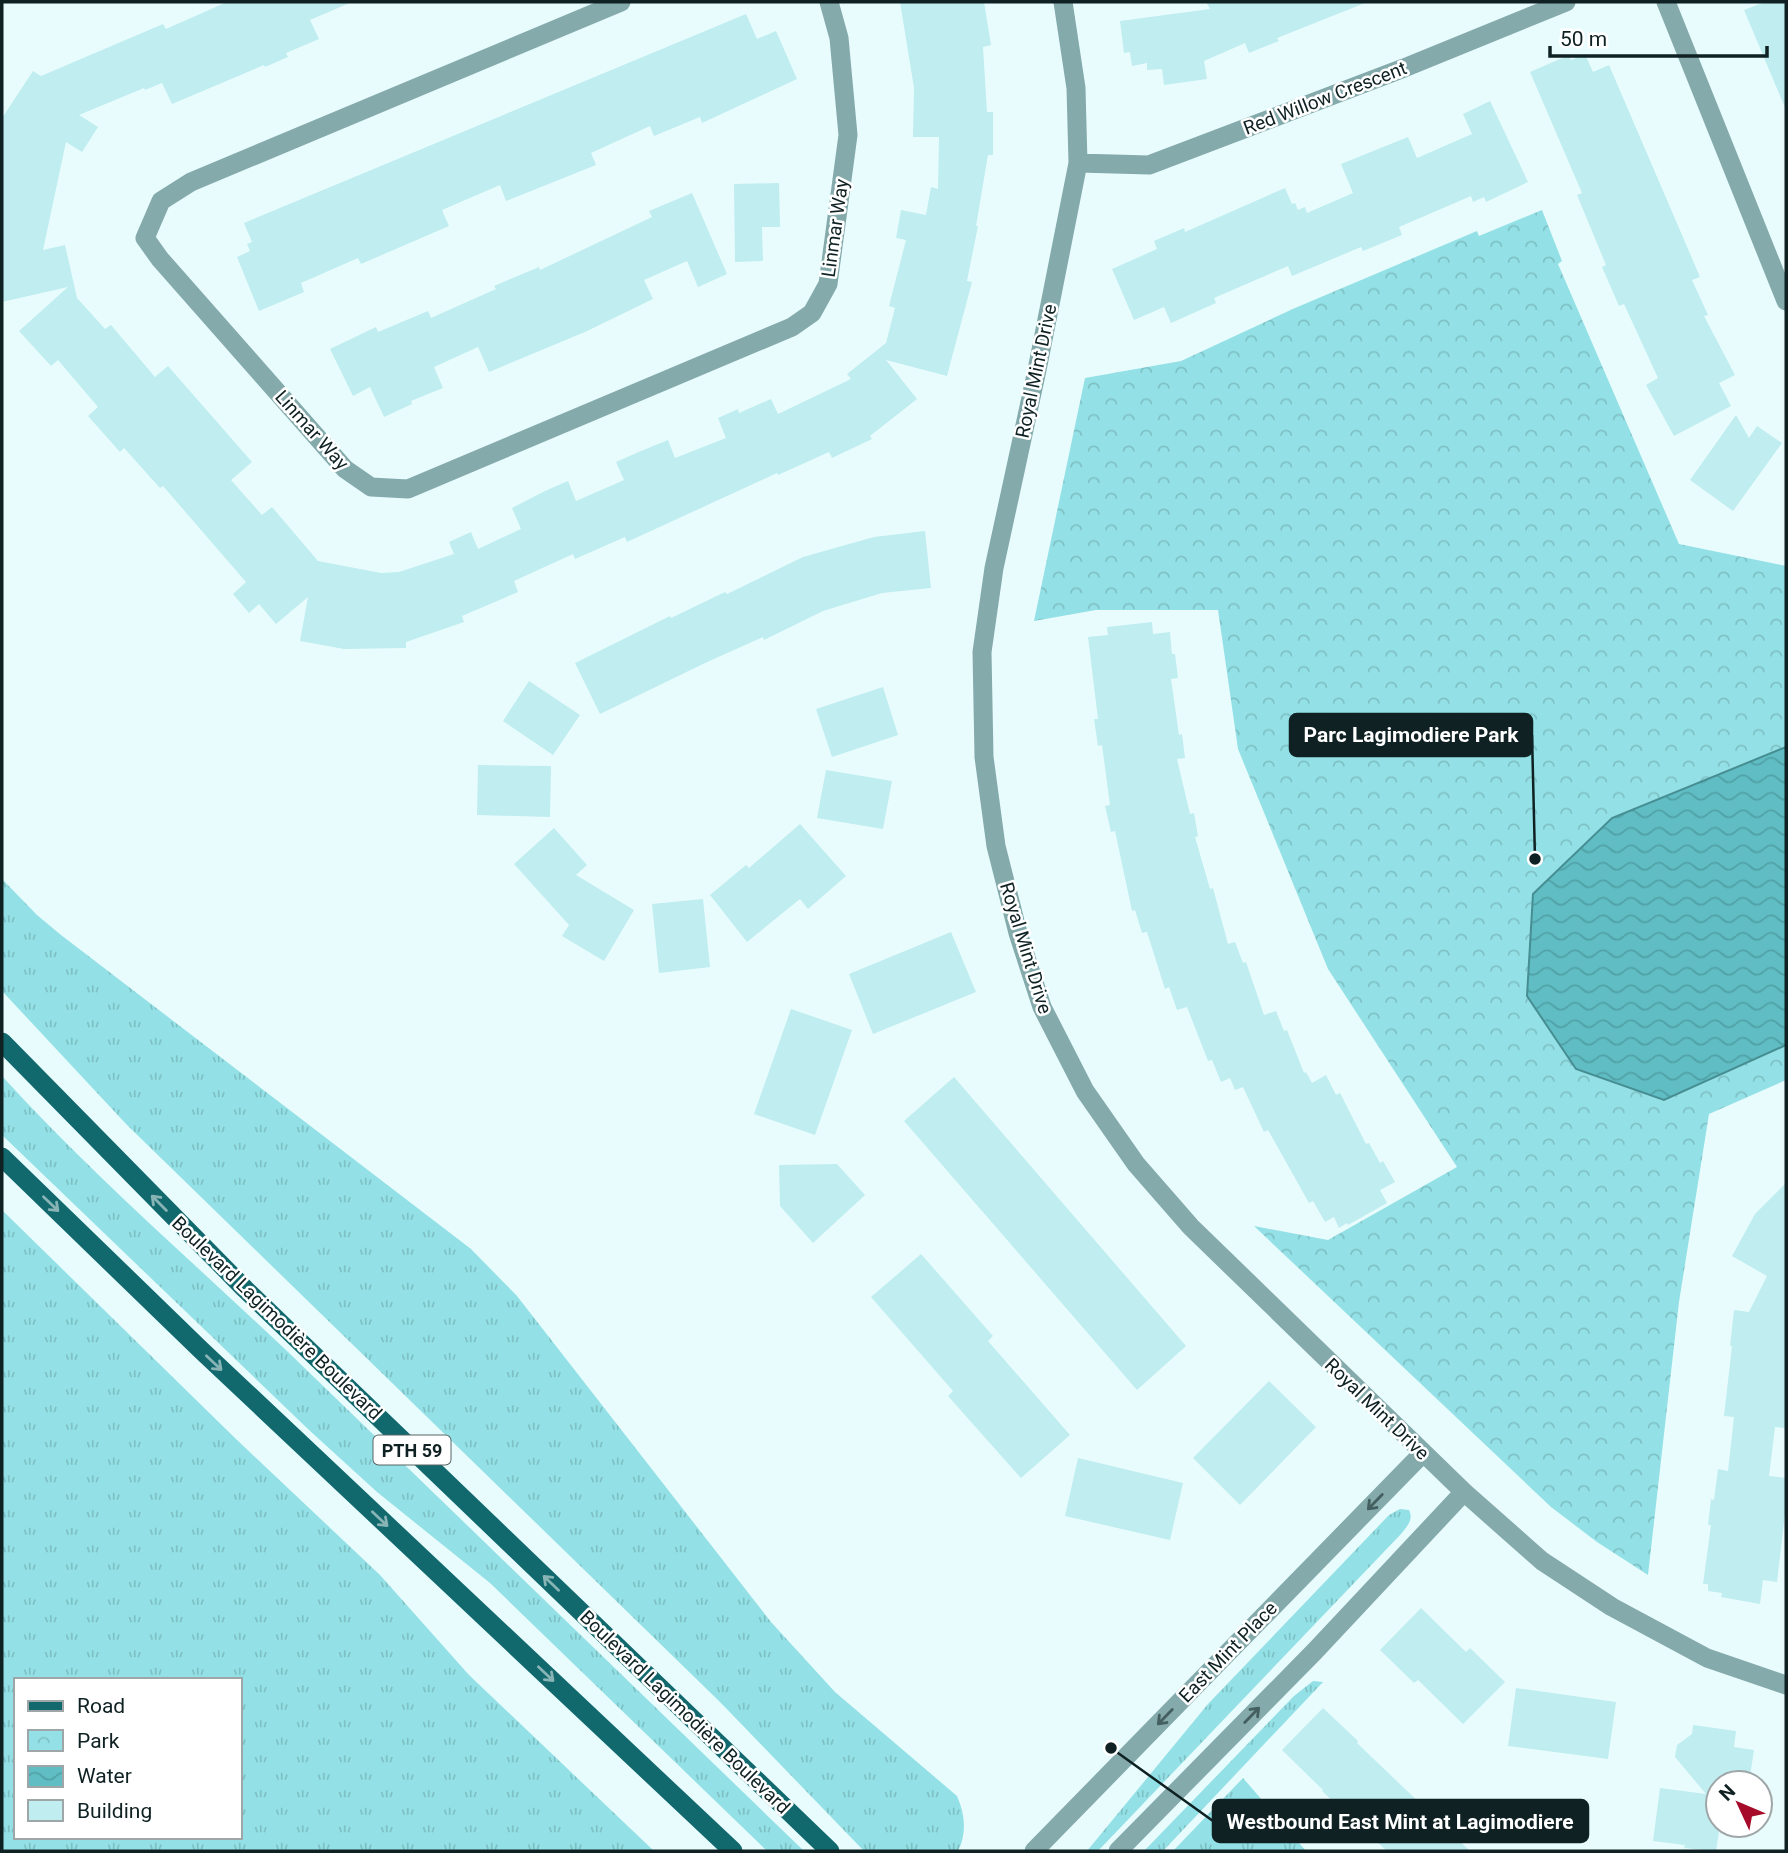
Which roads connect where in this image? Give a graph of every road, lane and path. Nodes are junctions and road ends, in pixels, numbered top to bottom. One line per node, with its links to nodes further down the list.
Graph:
1 (621, 2): 2 (street, Linmar Way)
2 (829, 2)
3 (1063, 2): 6 (street, Royal Mint Drive)
4 (1566, 2): 6 (street, Red Willow Crescent)
5 (1666, 2): 7 (street)
6 (1077, 163): 10 (street, Royal Mint Drive)
7 (1786, 301)
8 (2, 1042): 14 (main road, Boulevard Lagimodière Boulevard / PTH 59, one-way to 8)
9 (2, 1157): 13 (main road, one-way to 13)
10 (1423, 1453): 11 (street, Royal Mint Drive); 15 (street, East Mint Place, one-way to 15)
11 (1464, 1492): 12 (street, Royal Mint Drive); 16 (street, one-way to 11)
12 (1786, 1685)
13 (733, 1851)
14 (830, 1851)
15 (1034, 1851)
16 (1118, 1851)

